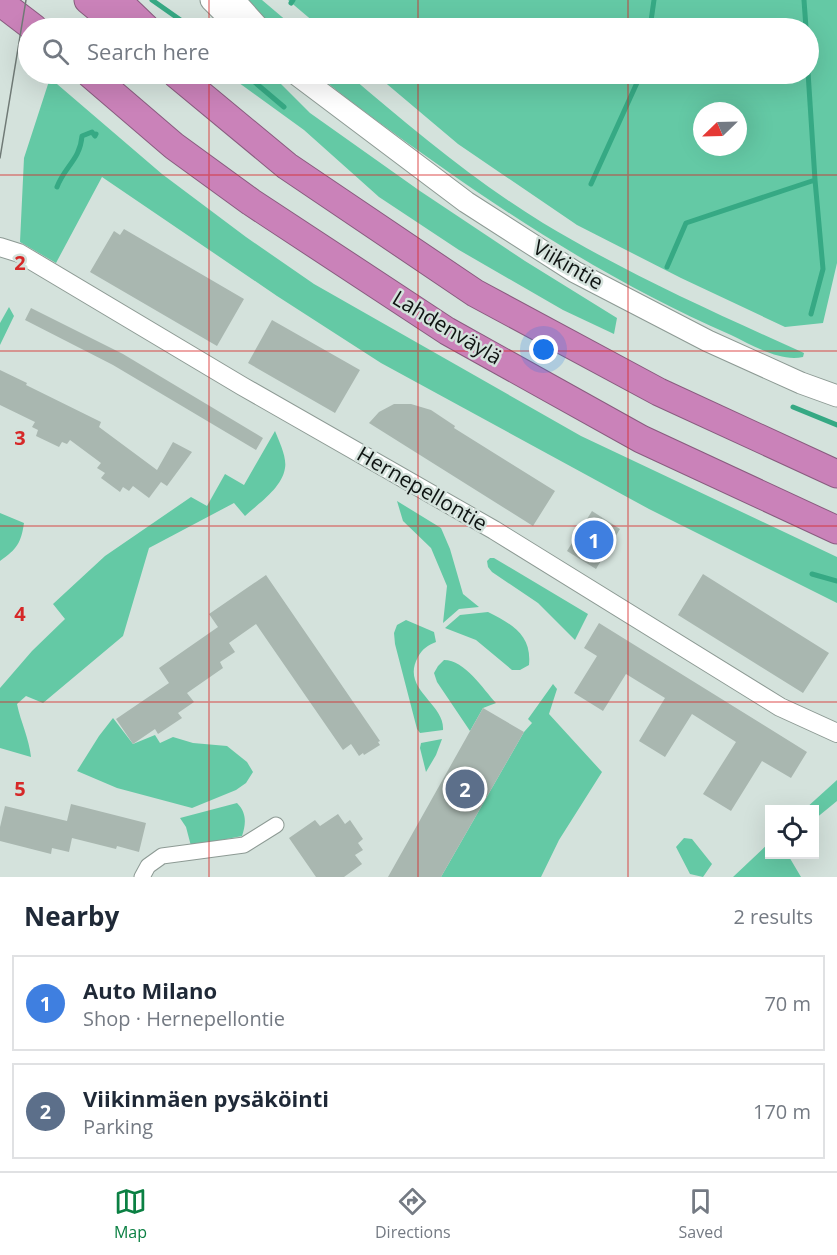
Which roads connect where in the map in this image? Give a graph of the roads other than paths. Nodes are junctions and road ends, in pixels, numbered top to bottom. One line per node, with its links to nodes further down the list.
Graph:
1 (15, 0): 8 (highway)
2 (88, 0): 9 (highway)
3 (117, 0): 10 (highway)
4 (211, 0): 11 (main road)
5 (234, 0): 12 (main road)
6 (0, 2): 7 (highway)
7 (21, 18)
8 (34, 18)
9 (110, 18)
10 (136, 18)
11 (229, 18)
12 (250, 18)
13 (102, 84): 23 (highway, Lahdenväylä)
14 (188, 84): 19 (highway)
15 (202, 84): 19 (highway)
16 (309, 84): 18 (main road, Viikintie)
17 (312, 84): 18 (main road, Viikintie)
18 (322, 94): 21 (main road, Viikintie)
19 (287, 166): 22 (highway)
20 (3, 247): 24 (street, Hernepellontie)
21 (837, 396)
22 (837, 474)
23 (837, 530)
24 (837, 733)
25 (276, 825): 26 (street)
26 (142, 877)

